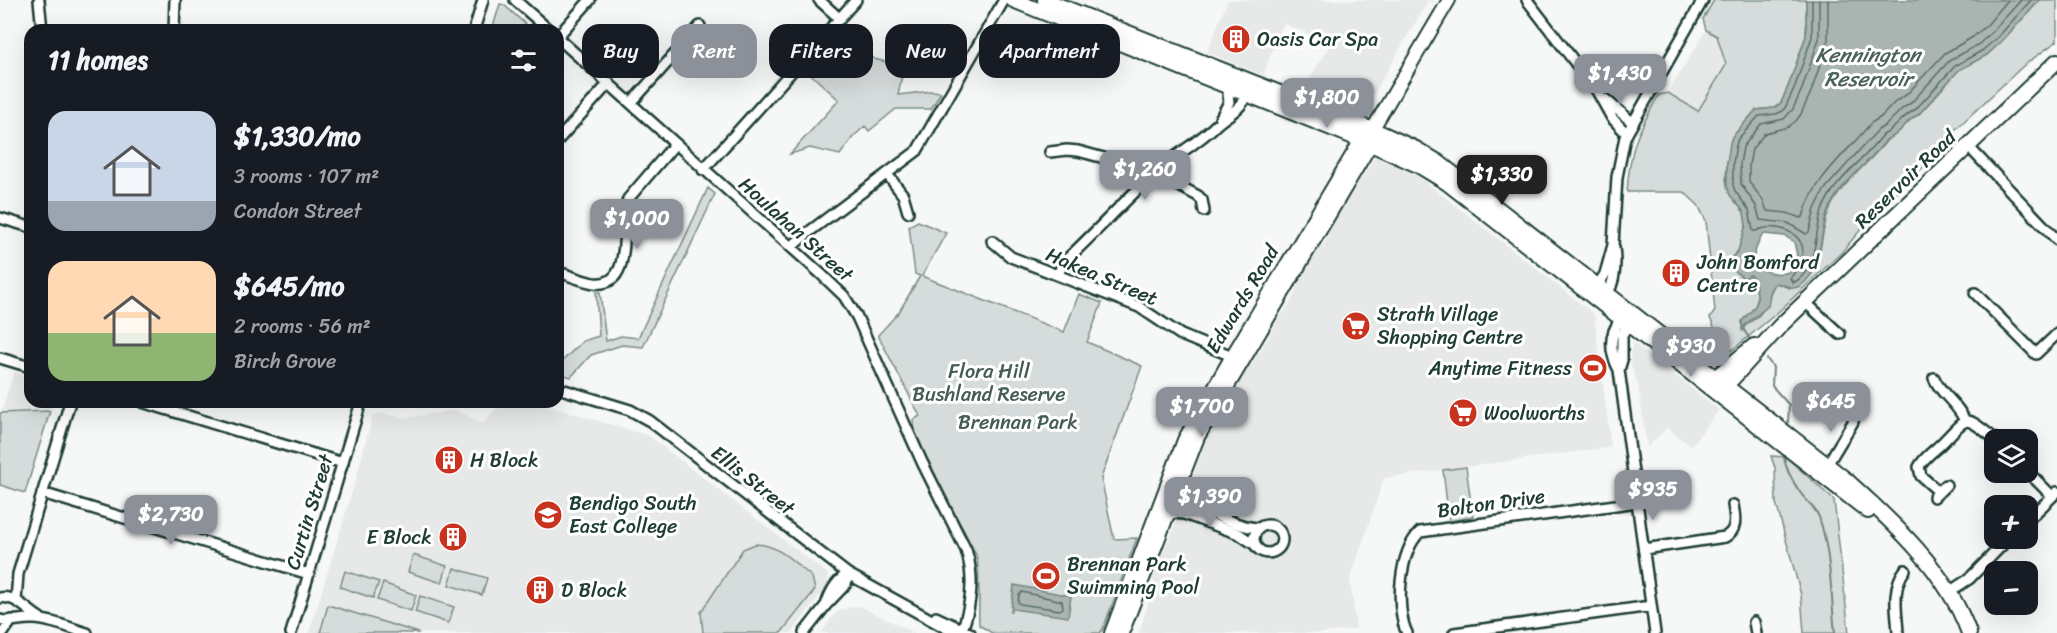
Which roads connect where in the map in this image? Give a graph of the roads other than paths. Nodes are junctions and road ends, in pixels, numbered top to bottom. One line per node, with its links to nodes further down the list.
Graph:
1 (39, 0): 15 (street)
2 (175, 0): 16 (street)
3 (483, 0): 17 (street)
4 (515, 0): 18 (street)
5 (590, 0): 19 (street)
6 (819, 0): 14 (street)
7 (856, 0): 14 (street)
8 (1004, 0): 41 (street)
9 (1013, 0): 13 (main road)
10 (1449, 0): 34 (street, Edwards Road)
11 (1527, 0): 26 (street)
12 (1704, 0): 30 (street)
13 (1048, 4): 23 (main road); 25 (main road)
14 (840, 18): 38 (street)
15 (41, 24)
16 (174, 24)
17 (476, 24)
18 (542, 24)
19 (564, 30)
20 (564, 42): 24 (street, Houlahan Street)
21 (671, 58): 28 (street)
22 (2057, 61): 36 (main road, Reservoir Road)
23 (1217, 68): 27 (main road); 34 (main road)
24 (609, 83): 28 (street, Houlahan Street); 32 (street)
25 (1227, 85): 27 (main road); 29 (street)
26 (1597, 91): 30 (street); 33 (street)
27 (1246, 93): 29 (street); 31 (main road)
28 (631, 103): 35 (street, Houlahan Street)
29 (1220, 121): 39 (street)
30 (1632, 122): 33 (street)
31 (1342, 132): 34 (main road); 40 (street)
32 (564, 133)
33 (1627, 134): 51 (street)
34 (1368, 138): 40 (street, Edwards Road); 51 (main road); 54 (main road); 75 (street, Edwards Road)
35 (675, 144): 38 (street, Houlahan Street); 49 (street)
36 (1967, 145): 46 (street); 53 (main road, Reservoir Road)
37 (1050, 152): 39 (street)
38 (703, 170): 48 (street, Houlahan Street)
39 (1156, 172): 42 (street); 50 (street)
40 (1342, 172): 57 (street, Edwards Road)
41 (887, 174): 43 (street); 48 (street)
42 (1204, 211)
43 (908, 212)
44 (0, 218): 45 (street)
45 (24, 226)
46 (2057, 240)
47 (992, 241): 50 (street, Hakea Street)
48 (791, 247): 98 (street, Houlahan Street)
49 (564, 274)
50 (1057, 275): 57 (street, Hakea Street)
51 (1603, 289): 54 (main road)
52 (1975, 293): 56 (street)
53 (1805, 302): 55 (street); 61 (main road, Reservoir Road)
54 (1626, 315): 61 (main road); 76 (street)
55 (1840, 334)
56 (2057, 334)
57 (1232, 356): 77 (street, Edwards Road)
58 (0, 358): 59 (street)
59 (24, 365)
60 (1934, 378): 67 (street)
61 (1716, 382): 70 (main road); 85 (main road)
62 (564, 390): 89 (street, Ellis Street)
63 (1836, 400): 70 (street)
64 (68, 408): 73 (street)
65 (162, 408): 69 (street)
66 (359, 408): 69 (street, Curtin Street)
67 (1965, 421): 68 (street); 72 (street)
68 (1984, 430)
69 (343, 463): 88 (street, Curtin Street)
70 (1827, 465): 85 (main road)
71 (2038, 480): 74 (street)
72 (1946, 485)
73 (42, 493): 87 (street); 88 (street)
74 (2055, 494): 79 (street)
75 (1173, 501): 77 (street); 80 (street, Edwards Road); 81 (street)
76 (1637, 502): 83 (street); 105 (street, Bolton Drive)
77 (1159, 504): 103 (street, Edwards Road)
78 (1733, 505): 83 (street)
79 (2038, 510)
80 (1167, 516): 82 (street); 104 (street, Edwards Road)
81 (1258, 528): 82 (street); 82 (street)
82 (1254, 544)
83 (1644, 549): 93 (street)
84 (1998, 549): 90 (street)
85 (1917, 550): 90 (main road)
86 (1905, 570): 109 (street)
87 (18, 574): 91 (street); 92 (street)
88 (309, 574): 101 (street, Curtin Street)
89 (848, 574): 98 (street, Ellis Street); 102 (street)
90 (1949, 592): 110 (main road)
91 (0, 598): 92 (street)
92 (17, 602): 95 (street); 96 (street)
93 (1652, 606): 106 (street); 107 (street)
94 (0, 620): 95 (street)
95 (13, 620): 96 (street); 99 (street)
96 (42, 620): 100 (street)
97 (1755, 622): 108 (street)
98 (962, 632)
99 (3, 633)
100 (87, 633)
101 (291, 633)
102 (804, 633)
103 (1111, 633)
104 (1122, 633)
105 (1407, 633)
106 (1454, 633)
107 (1655, 633)
108 (1756, 633)
109 (1898, 633)
110 (1970, 633)

